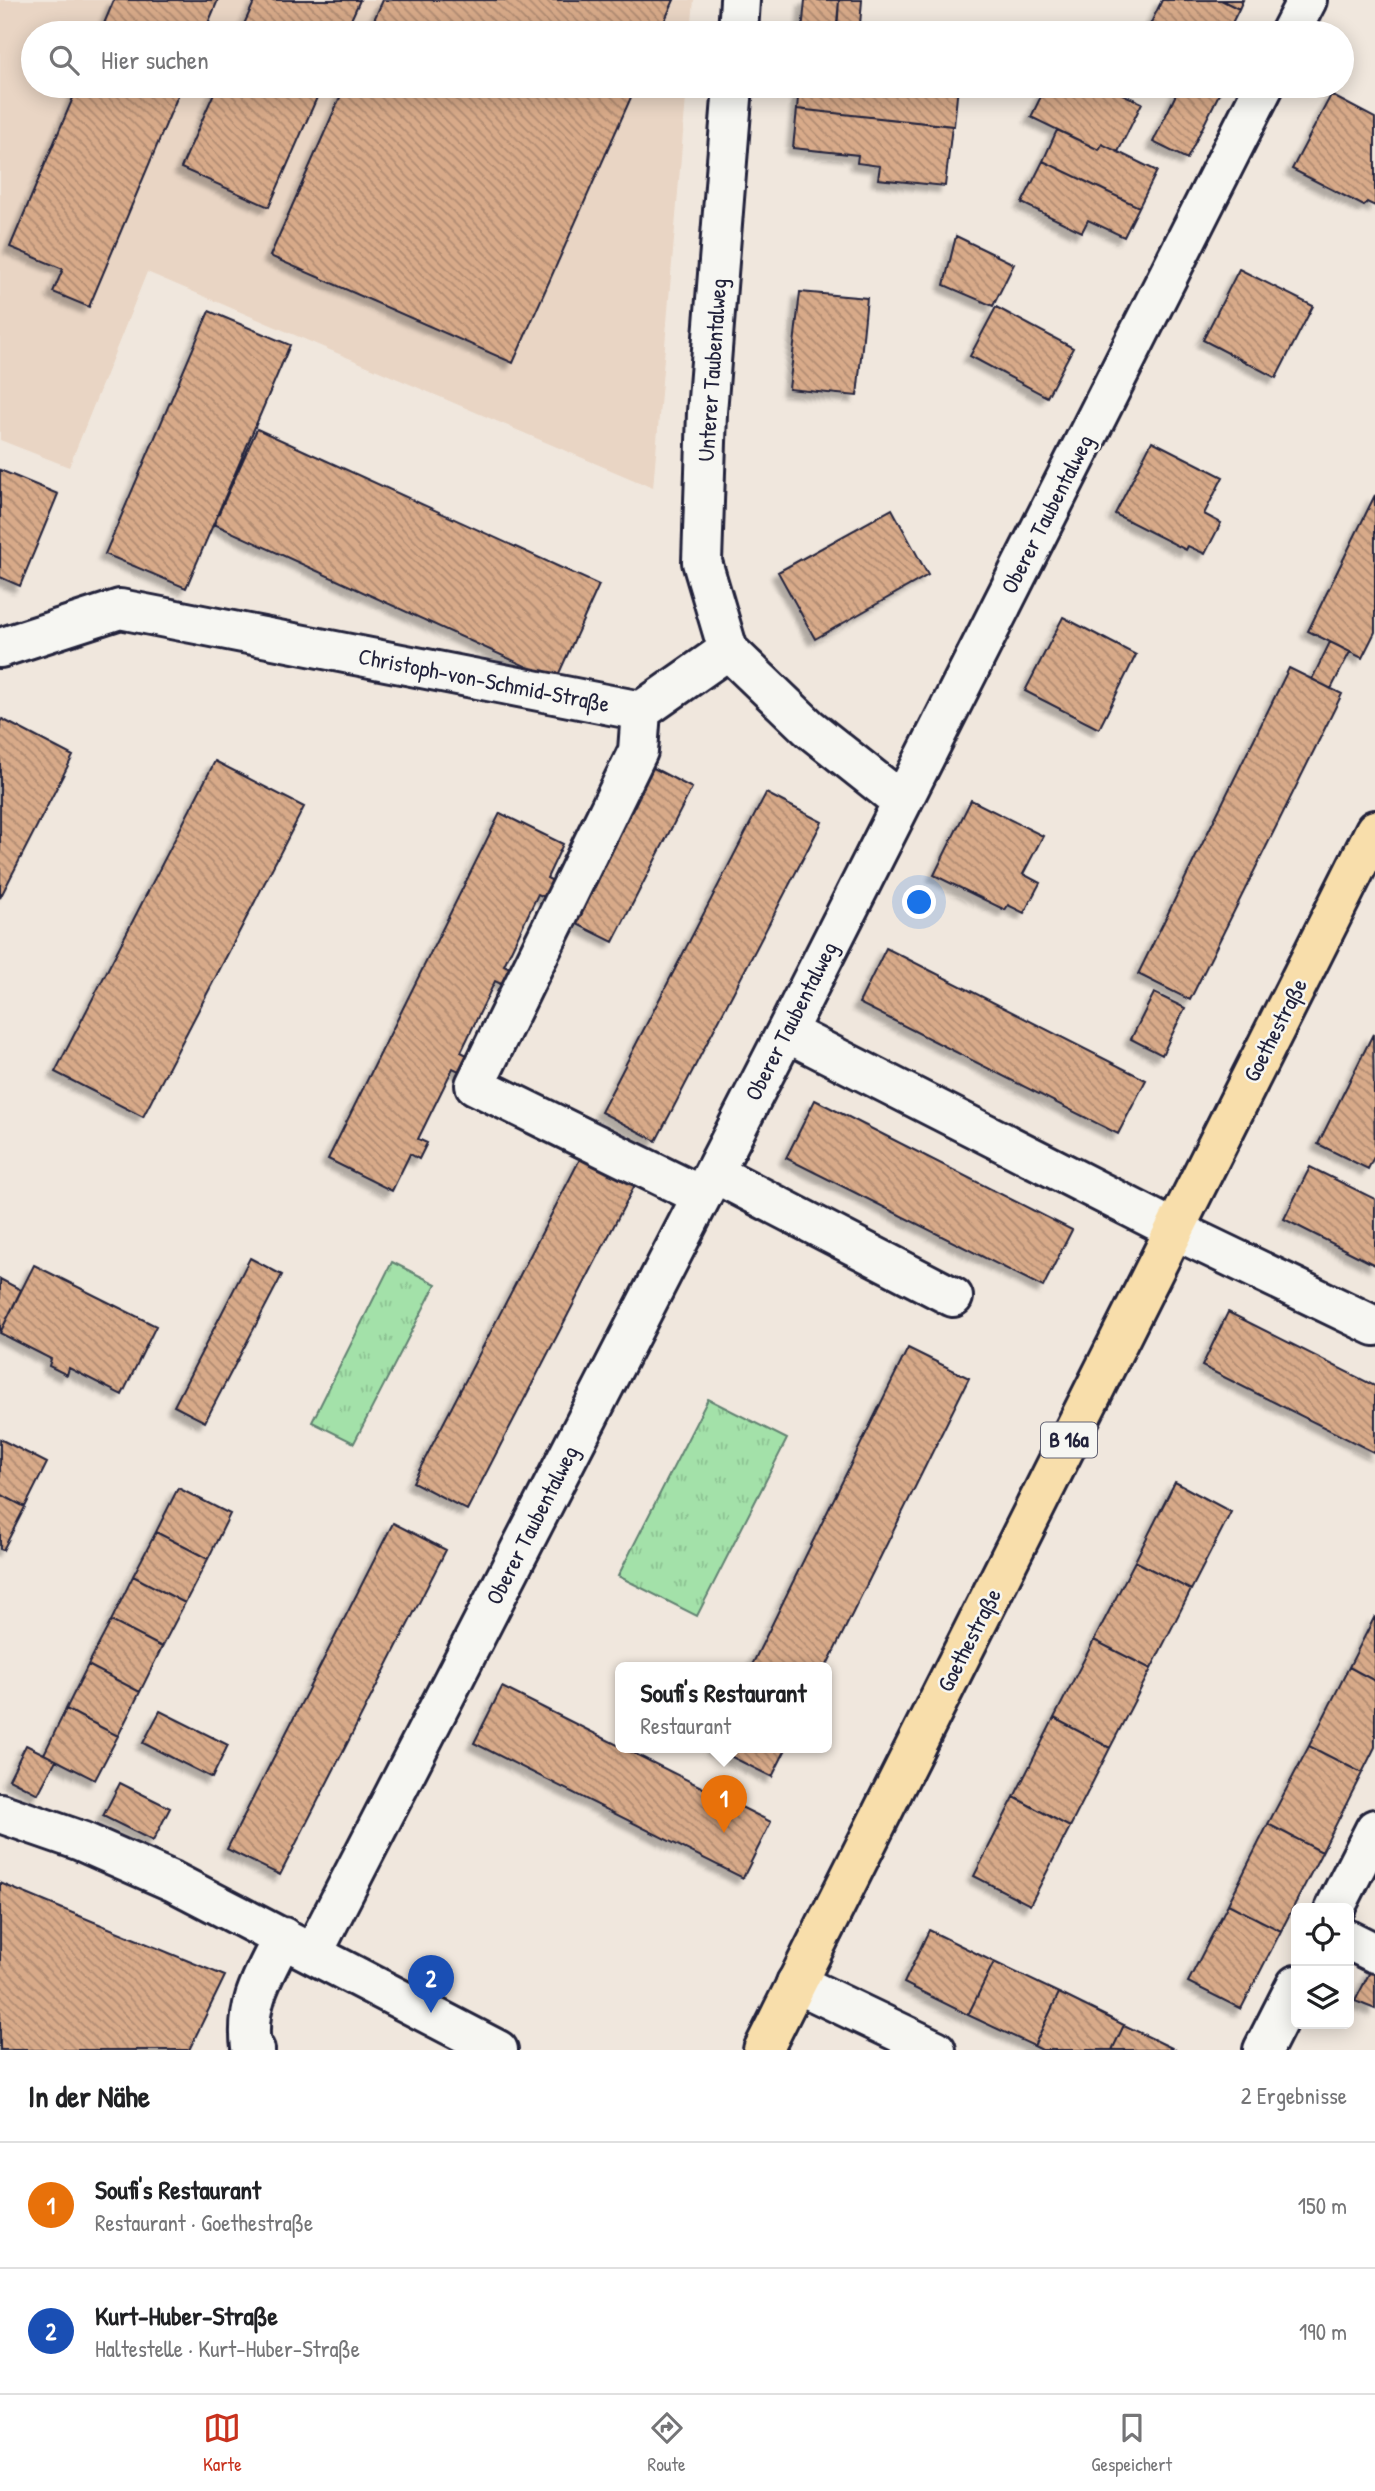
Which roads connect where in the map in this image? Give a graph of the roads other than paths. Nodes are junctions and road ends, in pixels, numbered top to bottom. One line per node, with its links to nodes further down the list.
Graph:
1 (740, 0): 3 (street)
2 (1307, 0): 4 (street)
3 (739, 21)
4 (1296, 21)
5 (732, 98): 8 (street, Unterer Taubentalweg)
6 (1258, 98): 10 (street, Oberer Taubentalweg)
7 (0, 648): 9 (street, Christoph-von-Schmid-Straße)
8 (728, 650): 9 (street, Christoph-von-Schmid-Straße); 10 (street)
9 (641, 711): 13 (street)
10 (901, 802): 12 (street, Oberer Taubentalweg)
11 (1375, 830): 14 (main road, Goethestraße / B 16a)
12 (786, 1032): 13 (street, Oberer Taubentalweg); 14 (street)
13 (708, 1184): 15 (street); 21 (street, Oberer Taubentalweg)
14 (1175, 1230): 16 (street); 23 (main road, Goethestraße / B 16a)
15 (953, 1297)
16 (1375, 1325)
17 (0, 1813): 21 (street)
18 (1375, 1829): 19 (street)
19 (1338, 1903)
20 (1354, 1942): 22 (street)
21 (298, 1945): 25 (street, Oberer Taubentalweg); 26 (street)
22 (1375, 1953)
23 (796, 1983): 27 (main road, Goethestraße / B 16a); 28 (street)
24 (1291, 1995): 29 (street)
25 (255, 2050)
26 (498, 2050)
27 (764, 2050)
28 (936, 2050)
29 (1263, 2050)

